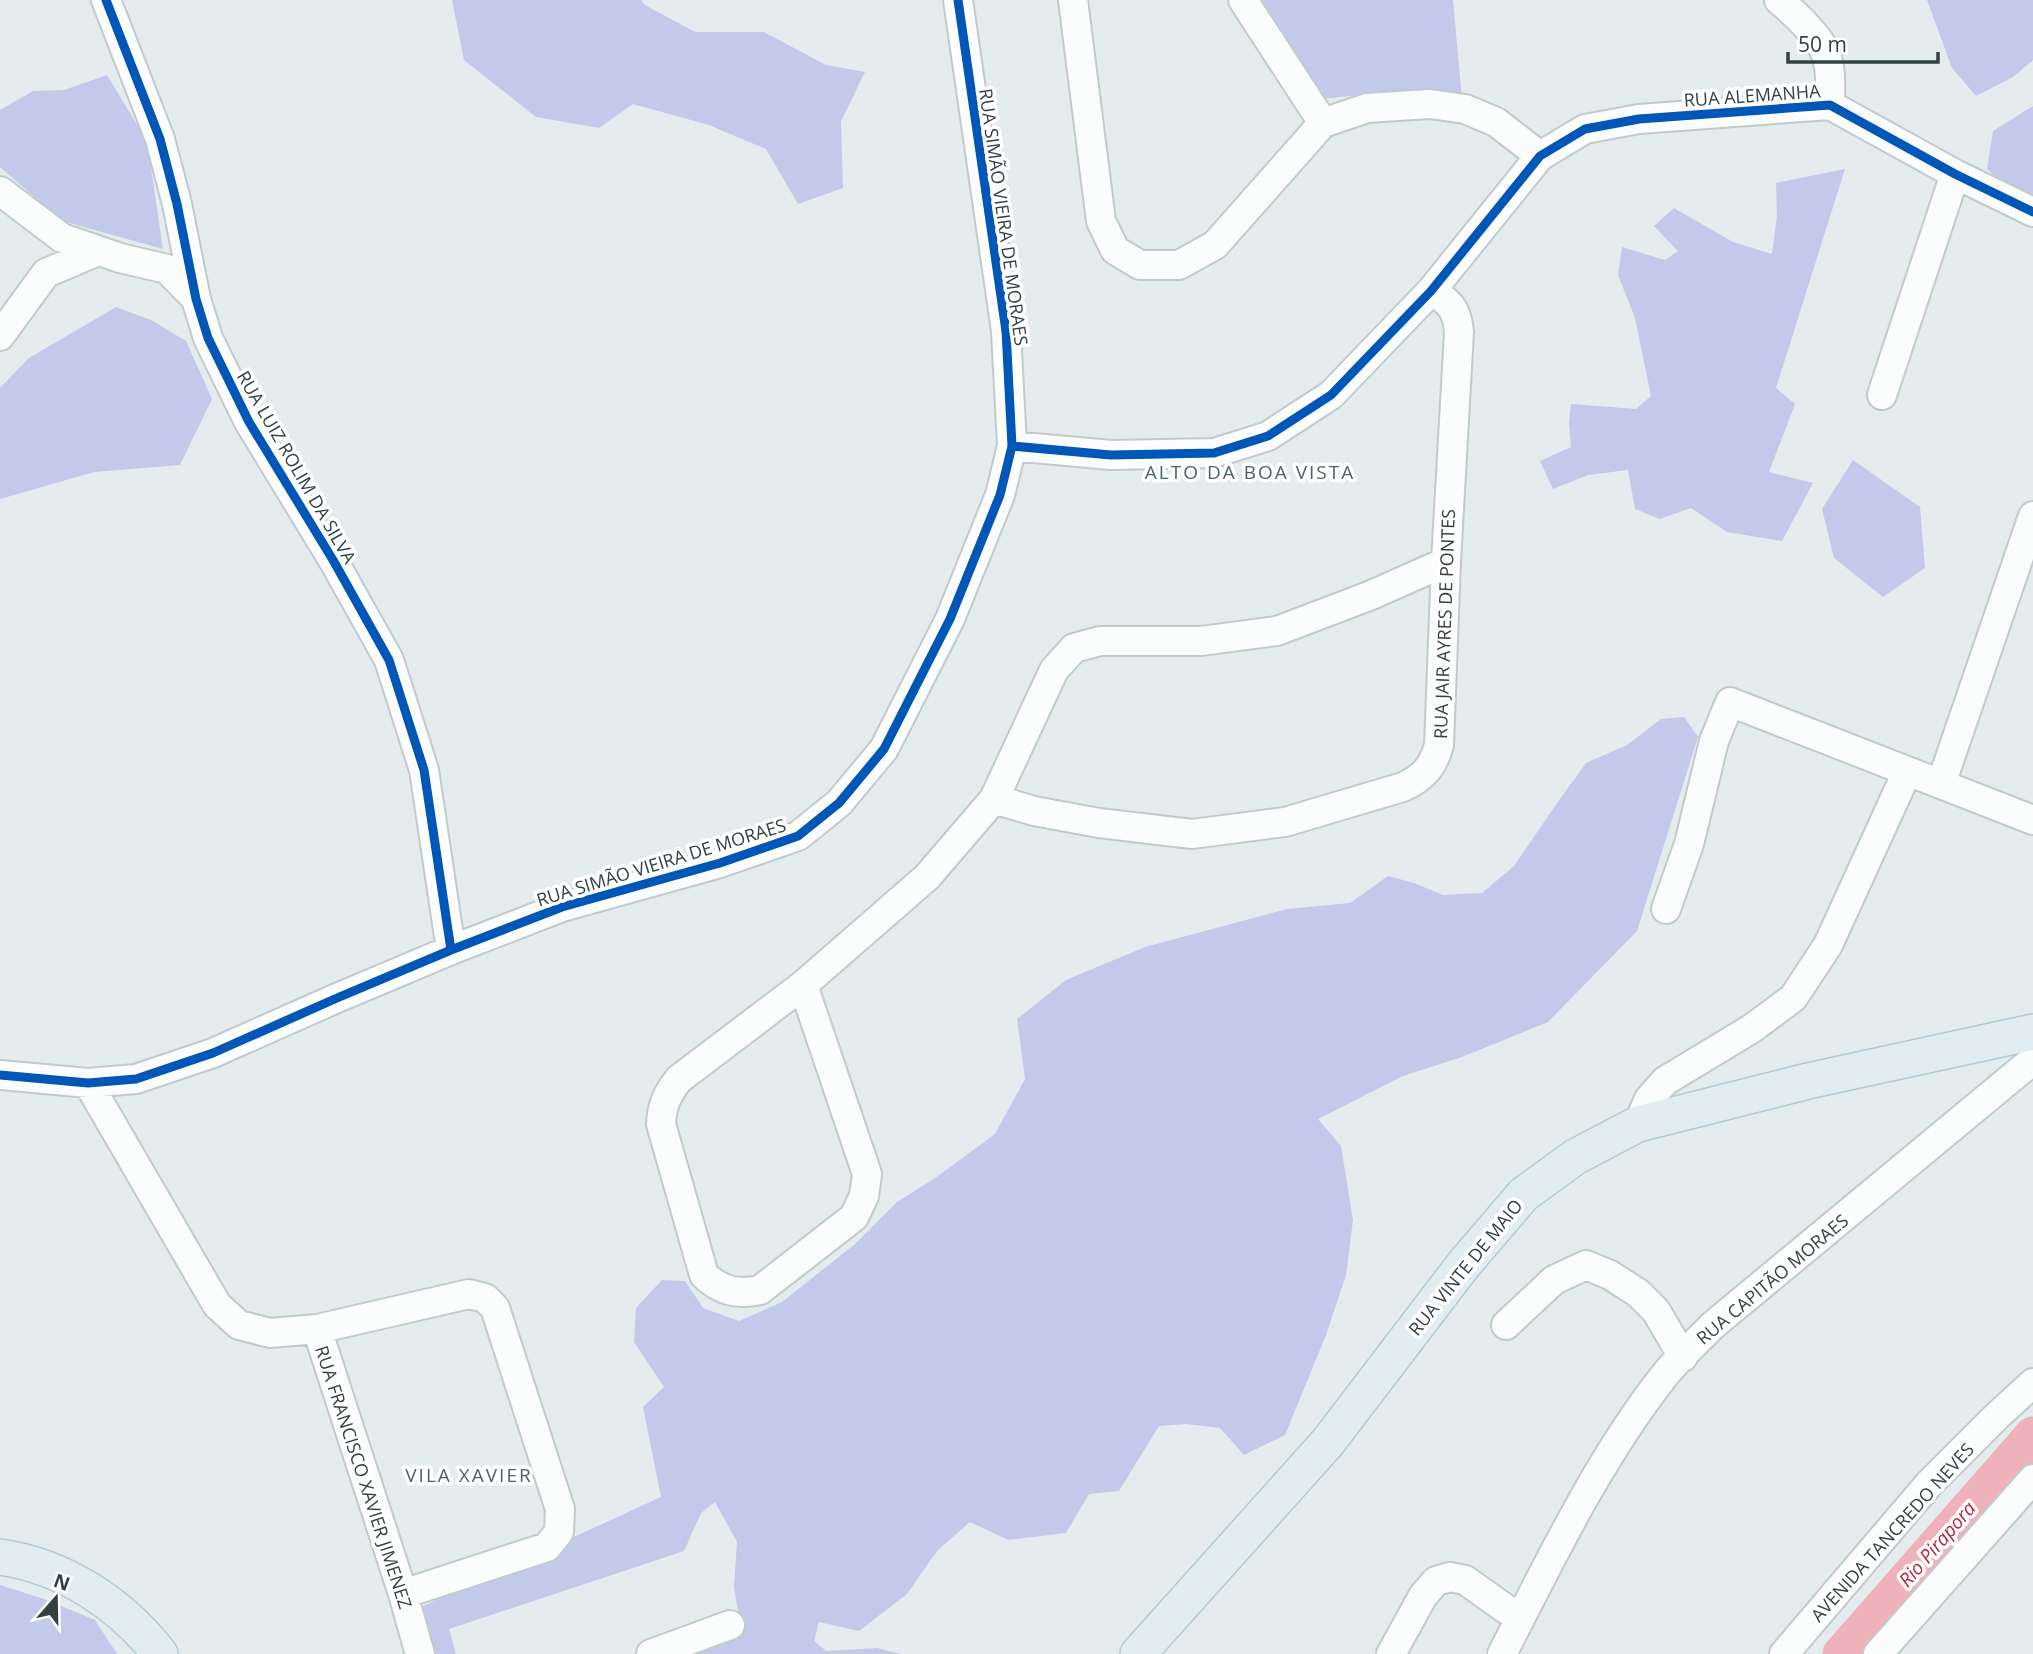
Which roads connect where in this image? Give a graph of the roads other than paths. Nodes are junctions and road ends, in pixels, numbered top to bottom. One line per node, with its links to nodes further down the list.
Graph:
1 (106, 0): 14 (street, RUA LUIZ ROLIM DA SILVA)
2 (958, 0): 17 (street, RUA SIMÃO VIEIRA DE MORAES)
3 (1073, 0): 7 (street)
4 (1243, 0): 7 (street)
5 (1780, 0): 6 (street)
6 (1830, 105): 8 (street, RUA ALEMANHA); 9 (street, RUA ALEMANHA)
7 (1323, 123): 8 (street)
8 (1540, 156): 13 (street)
9 (1955, 174): 11 (street, RUA ALEMANHA); 16 (street)
10 (0, 191): 12 (street)
11 (2033, 212)
12 (98, 251): 14 (street); 15 (street)
13 (1431, 291): 17 (street); 19 (street, RUA JAIR AYRES DE PONTES)
14 (196, 299): 25 (street, RUA LUIZ ROLIM DA SILVA)
15 (0, 336)
16 (1882, 395)
17 (1012, 446): 25 (street, RUA SIMÃO VIEIRA DE MORAES)
18 (2033, 516): 21 (street)
19 (1446, 562): 22 (street); 22 (street, RUA JAIR AYRES DE PONTES)
20 (1907, 772): 21 (street); 24 (street); 31 (street)
21 (1941, 784): 23 (street)
22 (994, 799): 26 (street)
23 (2033, 820)
24 (1666, 909)
25 (451, 950): 30 (street, RUA SIMÃO VIEIRA DE MORAES)
26 (803, 985): 26 (street)
27 (2033, 1032): 31 (main road, RUA VINTE DE MAIO)
28 (2033, 1060): 34 (street, RUA CAPITÃO MORAES)
29 (0, 1075): 30 (street, RUA SIMÃO VIEIRA DE MORAES)
30 (88, 1083): 33 (street, RUA FRANCISCO XAVIER JIMENEZ)
31 (1637, 1124): 44 (main road, RUA VINTE DE MAIO)
32 (1506, 1325): 34 (street)
33 (317, 1329): 38 (street, RUA FRANCISCO XAVIER JIMENEZ); 38 (street)
34 (1683, 1357): 39 (street, RUA CAPITÃO MORAES)
35 (2033, 1383): 47 (street, AVENIDA TANCREDO NEVES)
36 (2033, 1479): 48 (street)
37 (0, 1556): 41 (main road)
38 (403, 1594): 42 (street, RUA FRANCISCO XAVIER JIMENEZ)
39 (1520, 1619): 45 (street); 46 (street, RUA CAPITÃO MORAES)
40 (730, 1625): 43 (street)
41 (160, 1654)
42 (420, 1654)
43 (651, 1654)
44 (1138, 1654)
45 (1391, 1654)
46 (1503, 1654)
47 (1784, 1654)
48 (1878, 1654)

